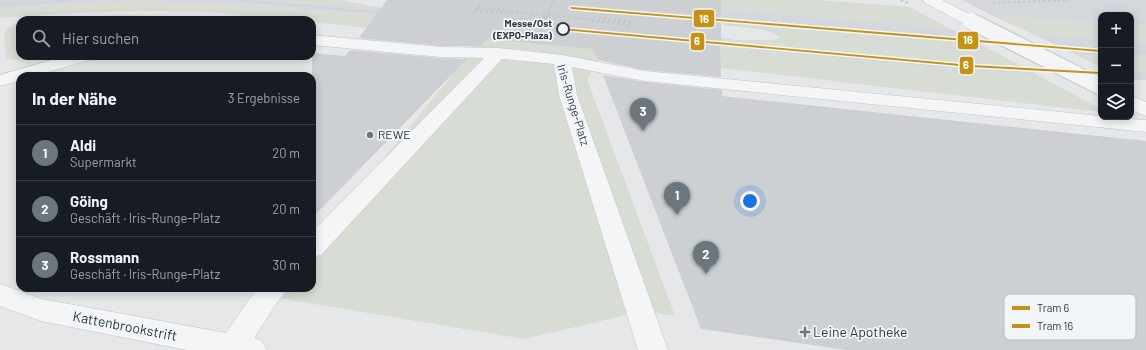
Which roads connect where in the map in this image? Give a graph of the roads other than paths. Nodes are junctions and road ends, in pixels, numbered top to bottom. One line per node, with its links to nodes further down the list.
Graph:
1 (930, 0): 9 (street, bridge)
2 (316, 40): 3 (street, Iris-Runge-Platz)
3 (498, 53): 5 (street, Iris-Runge-Platz); 13 (street)
4 (70, 60): 6 (street)
5 (562, 60): 12 (street); 17 (street, Iris-Runge-Platz)
6 (30, 72)
7 (16, 76): 8 (street)
8 (0, 81)
9 (1098, 85)
10 (1134, 104): 11 (street)
11 (1146, 110)
12 (1146, 126)
13 (316, 244)
14 (270, 292): 16 (street)
15 (0, 295): 16 (street, Kattenbrookstrift)
16 (239, 349)
17 (653, 350)

